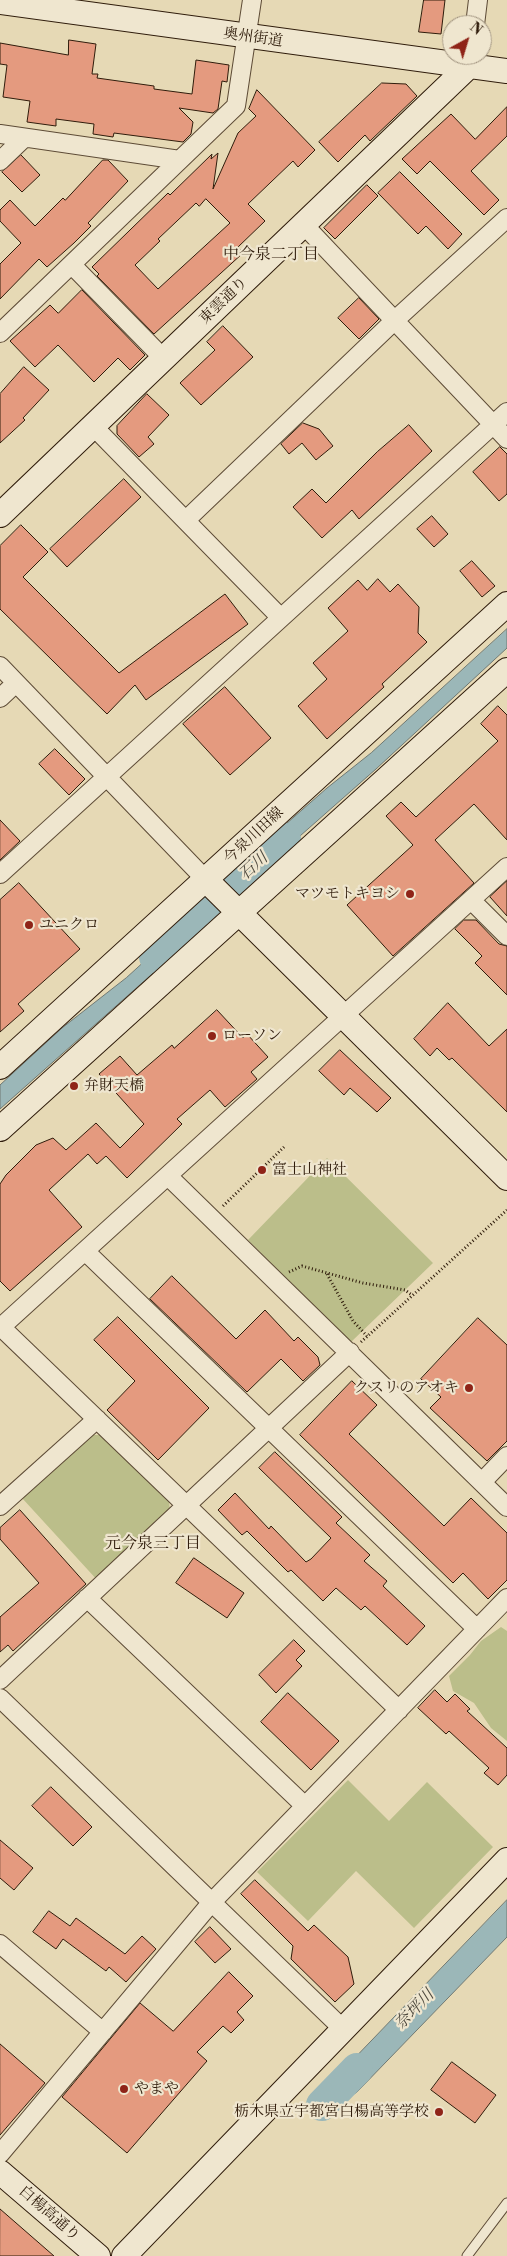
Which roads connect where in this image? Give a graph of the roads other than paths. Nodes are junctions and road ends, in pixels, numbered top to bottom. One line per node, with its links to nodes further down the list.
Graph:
1 (252, 0): 6 (street)
2 (478, 0): 5 (street)
3 (0, 2): 4 (street, 奥州街道)
4 (76, 6): 6 (street, 奥州街道)
5 (476, 15)
6 (247, 37): 7 (street, 奥州街道); 13 (street)
7 (442, 58)
8 (466, 65): 16 (street, 東雲通り)
9 (485, 65): 10 (street, 奥州街道)
10 (507, 71)
11 (0, 134): 12 (street)
12 (24, 138): 13 (street); 14 (street)
13 (180, 160): 17 (street)
14 (0, 161)
15 (507, 218): 18 (street)
16 (304, 225): 18 (street); 20 (street, 東雲通り)
17 (72, 265): 19 (street); 20 (street)
18 (394, 321): 22 (street); 26 (street)
19 (0, 333)
20 (164, 359): 23 (street, 東雲通り)
21 (507, 412): 22 (street)
22 (493, 425): 24 (street); 28 (street)
23 (93, 426): 25 (street, 東雲通り); 26 (street)
24 (507, 439)
25 (0, 515)
26 (186, 520): 28 (street)
27 (507, 604): 36 (street, 今泉川田線)
28 (281, 618): 33 (street)
29 (0, 666): 31 (street)
30 (507, 670): 38 (street)
31 (16, 682): 32 (street); 33 (street)
32 (0, 698)
33 (107, 777): 35 (street); 36 (street)
34 (507, 867): 37 (street)
35 (0, 874)
36 (206, 880): 38 (street); 41 (street, 今泉川田線)
37 (471, 900): 39 (street); 40 (street)
38 (238, 913): 40 (street); 42 (street)
39 (507, 936)
40 (343, 1016): 43 (street); 44 (street)
41 (0, 1067)
42 (0, 1129)
43 (168, 1176): 45 (street); 47 (street)
44 (507, 1178)
45 (86, 1252): 46 (street); 49 (street)
46 (1, 1328): 48 (street)
47 (350, 1352): 49 (street); 51 (street)
48 (96, 1419): 52 (street); 53 (street)
49 (268, 1428): 52 (street); 57 (street)
50 (507, 1456): 51 (street)
51 (482, 1482): 54 (street)
52 (187, 1505): 55 (street); 60 (street)
53 (0, 1506)
54 (507, 1507)
55 (87, 1598): 58 (street); 61 (street)
56 (507, 1598): 57 (street)
57 (477, 1629): 60 (street)
58 (0, 1680)
59 (0, 1698): 63 (street)
60 (399, 1710): 61 (street)
61 (305, 1806): 63 (street)
62 (507, 1860): 65 (street)
63 (211, 1903): 65 (street); 66 (street)
64 (0, 1944): 66 (street)
65 (344, 2029): 71 (street)
66 (103, 2032): 67 (street)
67 (0, 2154)
68 (0, 2172): 70 (street, 白楊高通り)
69 (507, 2203): 72 (lane)
70 (98, 2256)
71 (124, 2256)
72 (467, 2256)

